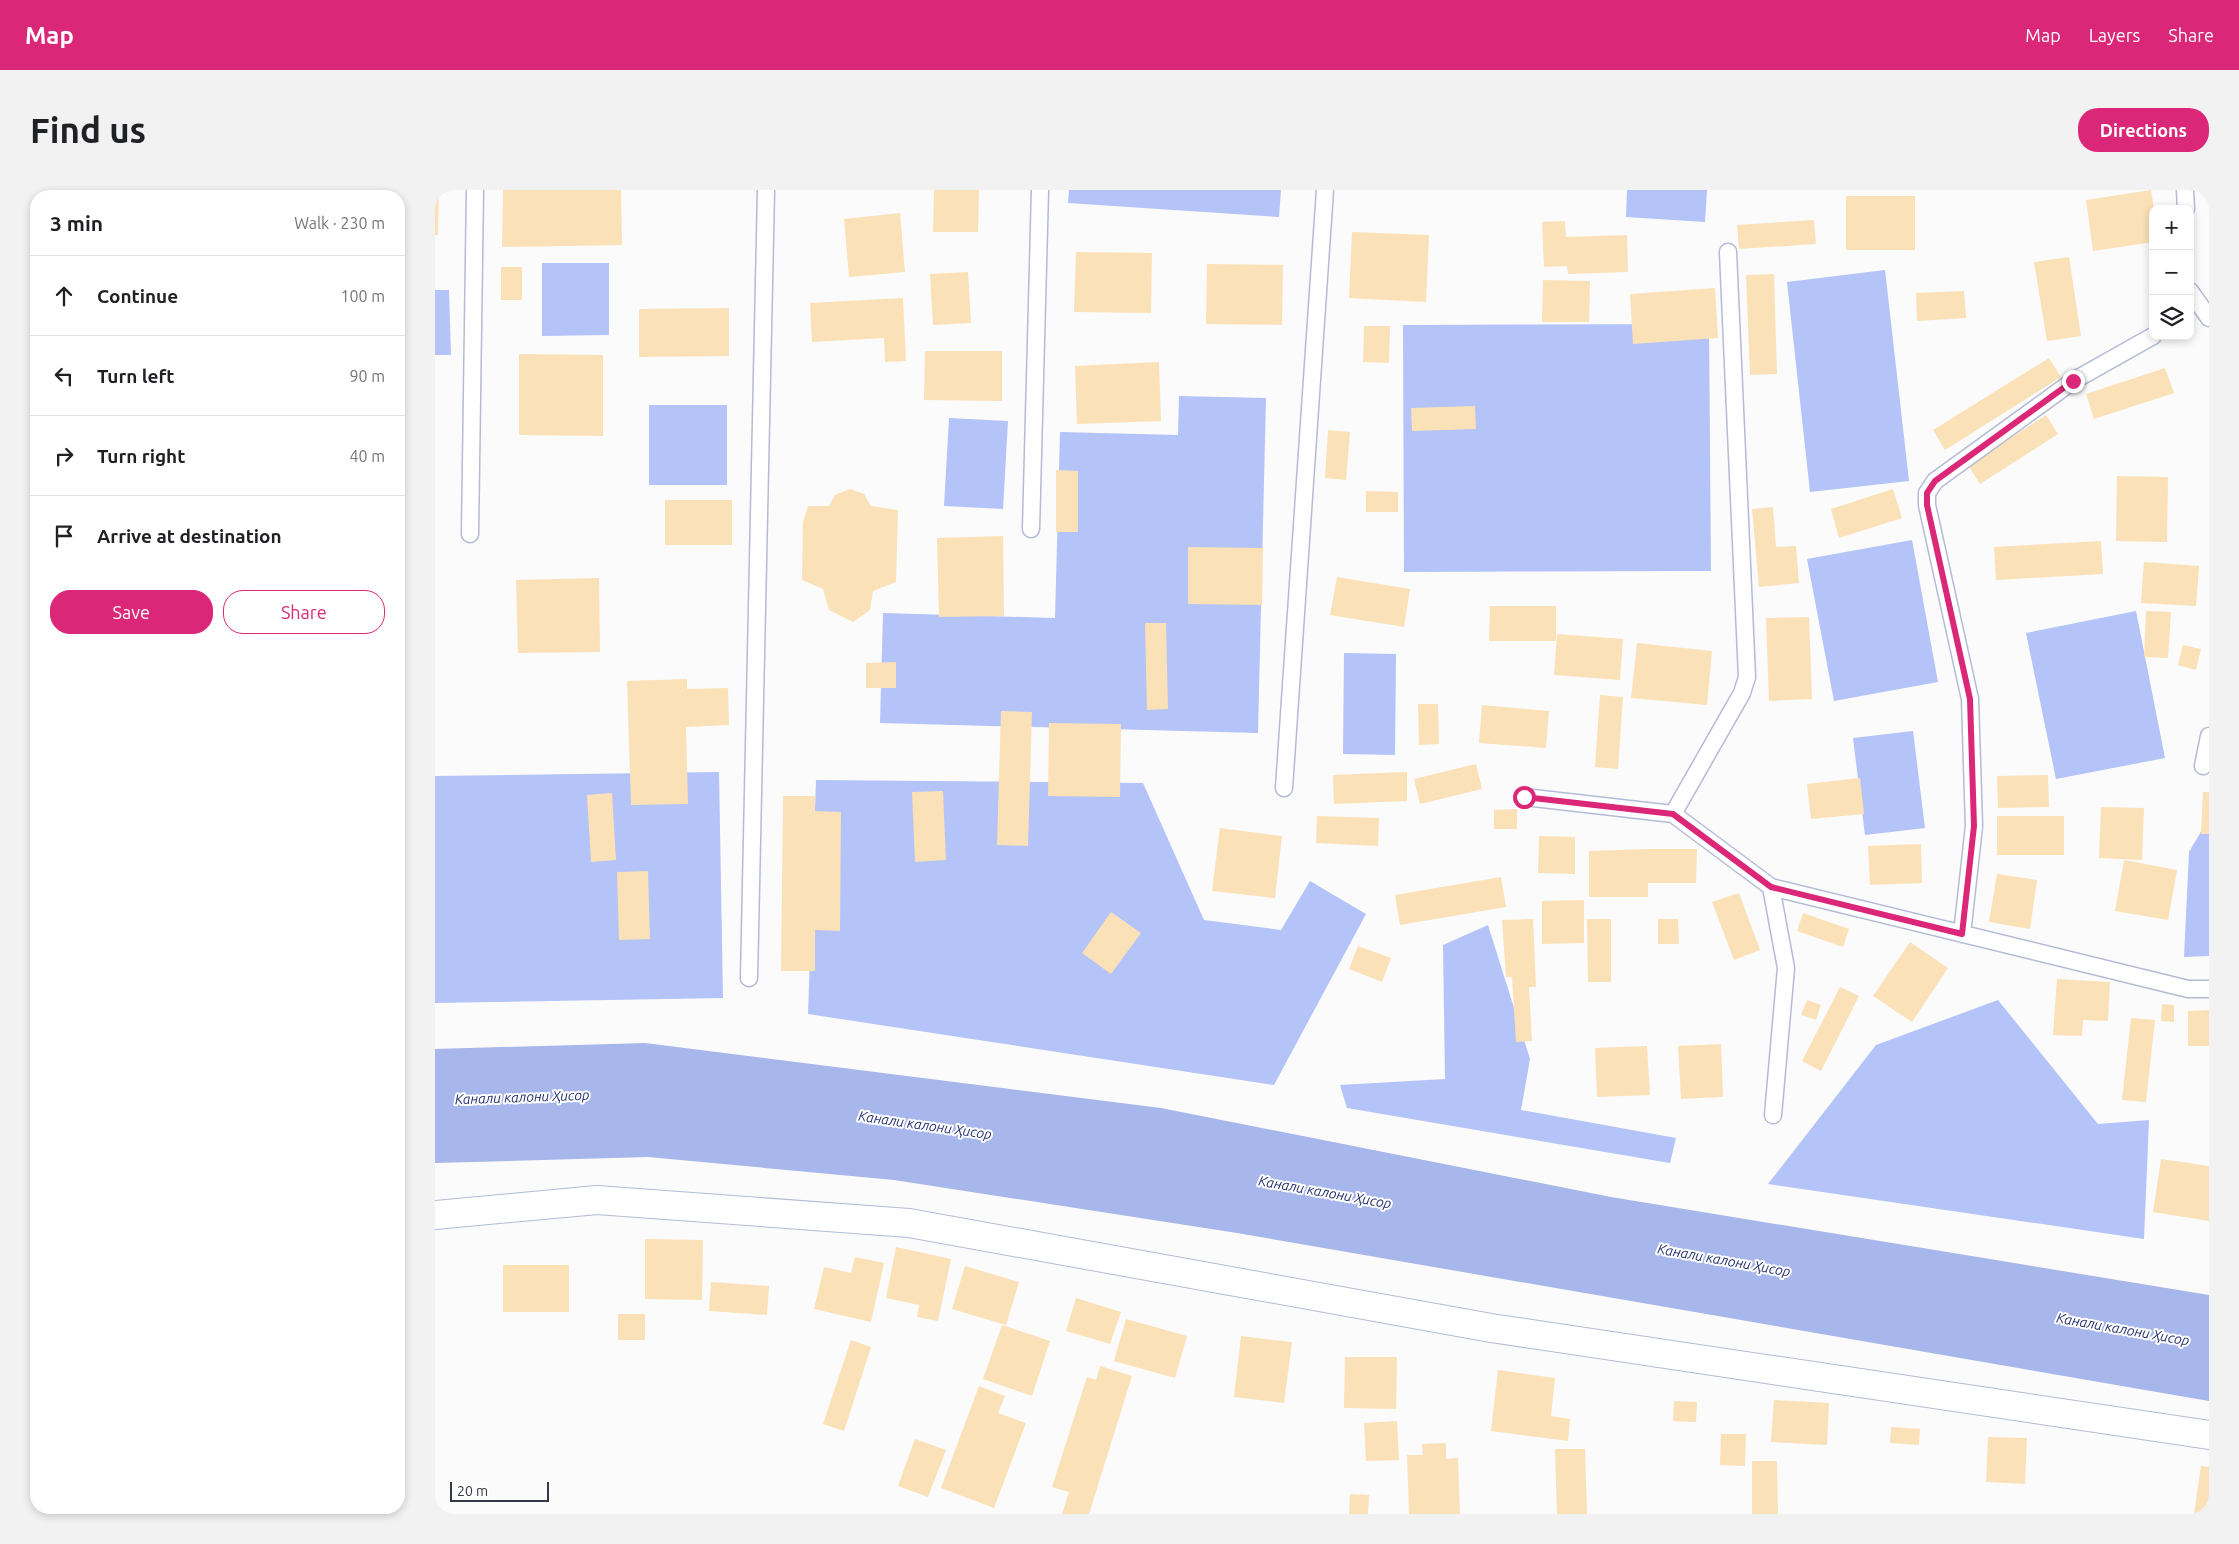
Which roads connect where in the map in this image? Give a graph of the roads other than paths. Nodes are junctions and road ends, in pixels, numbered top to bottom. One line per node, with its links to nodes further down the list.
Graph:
1 (475, 190): 12 (lane)
2 (766, 190): 20 (lane)
3 (1041, 190): 11 (lane)
4 (1325, 190): 15 (lane)
5 (2185, 190): 6 (lane)
6 (2185, 205)
7 (1728, 252): 17 (lane)
8 (2193, 295): 9 (lane)
9 (2209, 318)
10 (2149, 338): 19 (lane)
11 (1031, 529)
12 (470, 534)
13 (2209, 736): 14 (lane)
14 (2203, 766)
15 (1284, 788)
16 (1524, 797): 17 (lane)
17 (1673, 814): 18 (lane)
18 (1771, 887): 19 (lane); 22 (lane)
19 (1962, 934): 21 (lane)
20 (749, 978)
21 (2209, 989)
22 (1773, 1115)
23 (435, 1215): 24 (street)
24 (2209, 1434)

